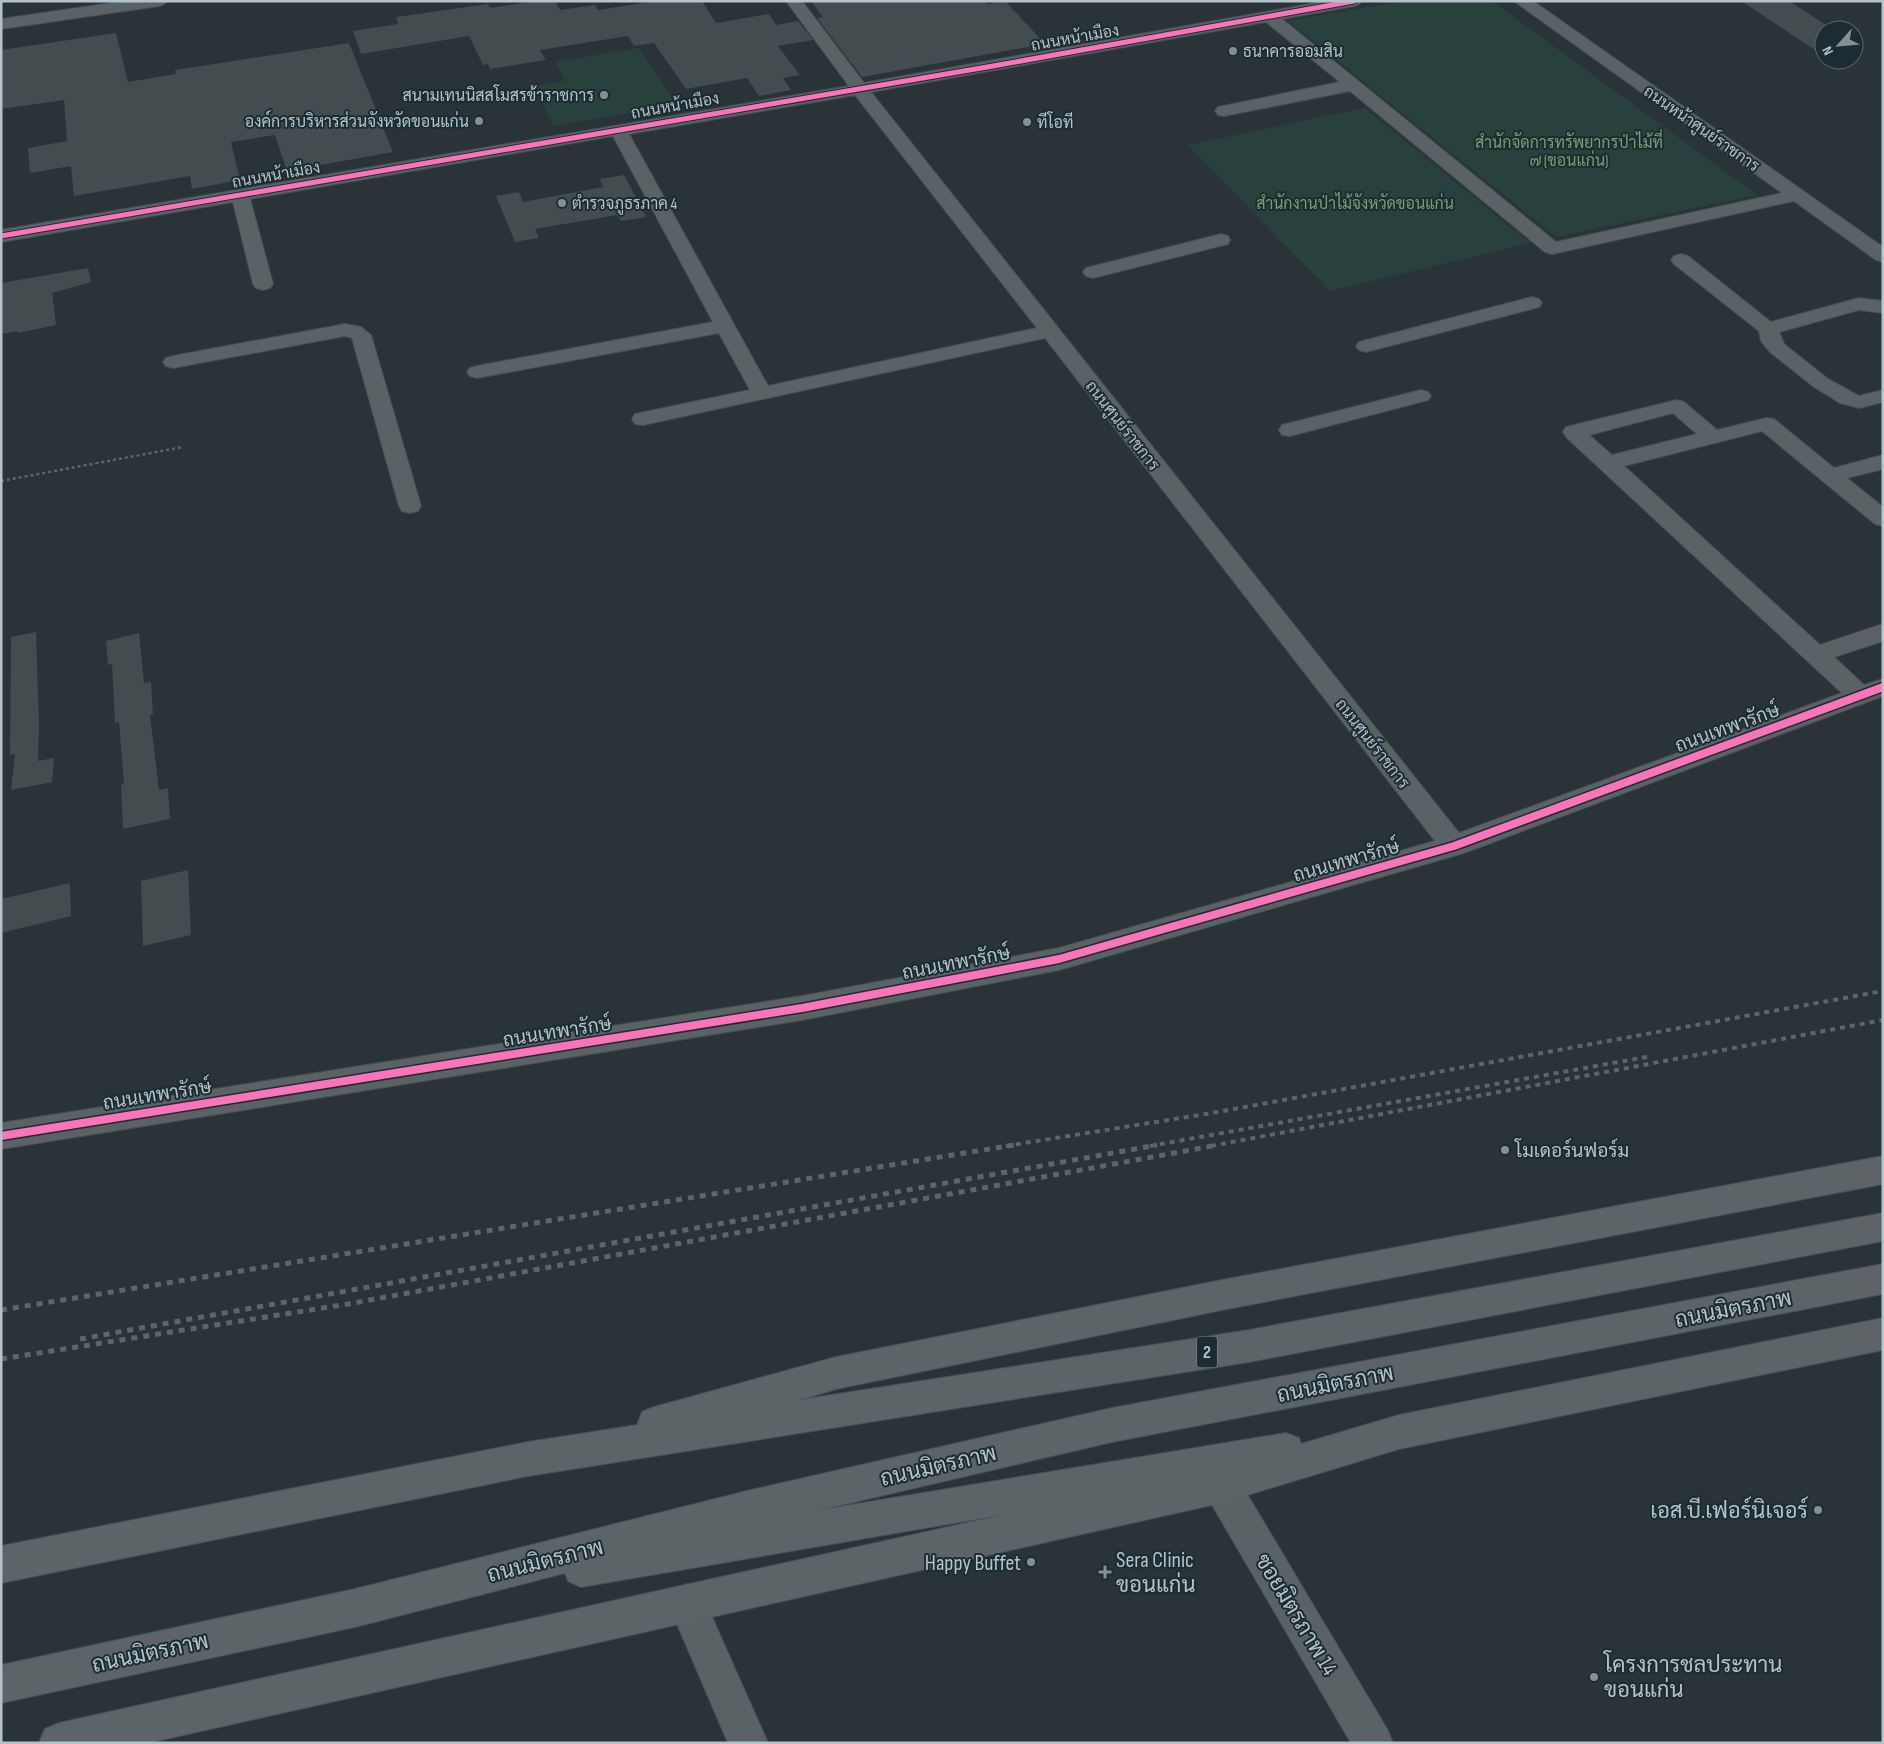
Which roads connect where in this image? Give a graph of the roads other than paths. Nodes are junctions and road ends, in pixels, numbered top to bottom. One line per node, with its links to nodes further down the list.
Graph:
1 (160, 1): 6 (street)
2 (794, 1): 8 (street, ถนนศูนย์ราชการ)
3 (1354, 1): 5 (street, ถนนหน้าเมือง)
4 (1522, 1): 12 (street, ถนนหน้าศูนย์ราชการ)
5 (1270, 17): 7 (street); 8 (street, ถนนหน้าเมือง)
6 (1, 24)
7 (1352, 85): 9 (street); 12 (street)
8 (859, 88): 10 (street, ถนนหน้าเมือง); 23 (street, ถนนศูนย์ราชการ)
9 (1224, 111)
10 (618, 129): 11 (street, ถนนหน้าเมือง); 21 (street)
11 (240, 195): 13 (street, ถนนหน้าเมือง); 18 (street)
12 (1797, 196): 15 (street, ถนนหน้าศูนย์ราชการ)
13 (1, 236)
14 (1221, 240): 17 (street)
15 (1883, 256)
16 (1681, 260): 22 (street)
17 (1093, 272)
18 (263, 284)
19 (1532, 304): 24 (street)
20 (1883, 307): 22 (street)
21 (724, 326): 26 (street); 27 (street)
22 (1768, 329): 30 (street)
23 (1050, 331): 27 (street); 43 (street, ถนนศูนย์ราชการ)
24 (1366, 346)
25 (173, 362): 38 (street)
26 (477, 372)
27 (762, 394): 31 (street)
28 (1421, 396): 33 (street)
29 (1883, 396): 30 (street)
30 (1859, 402): 32 (street)
31 (643, 419)
32 (1883, 420)
33 (1290, 430)
34 (1714, 437): 36 (street); 36 (street); 37 (street)
35 (1883, 462): 37 (street)
36 (1608, 463): 41 (street)
37 (1830, 476): 39 (street)
38 (410, 506)
39 (1883, 519)
40 (1883, 632): 41 (street)
41 (1816, 655): 42 (street)
42 (1872, 691): 43 (street, ถนนเทพารักษ์)
43 (1454, 846): 44 (street, ถนนเทพารักษ์)
44 (1, 1136)
45 (1883, 1170): 50 (main road)
46 (1883, 1227): 50 (main road, 2)
47 (1883, 1280): 54 (main road, ถนนมิตรภาพ)
48 (1883, 1334): 49 (main road)
49 (1399, 1432): 51 (main road); 54 (main road)
50 (528, 1459): 52 (main road)
51 (1221, 1485): 53 (main road); 58 (street, ซอยมิตรภาพ 14)
52 (1, 1565)
53 (687, 1603): 56 (main road); 57 (street)
54 (355, 1608): 55 (main road, ถนนมิตรภาพ)
55 (1, 1684)
56 (59, 1743)
57 (748, 1743)
58 (1373, 1743)

